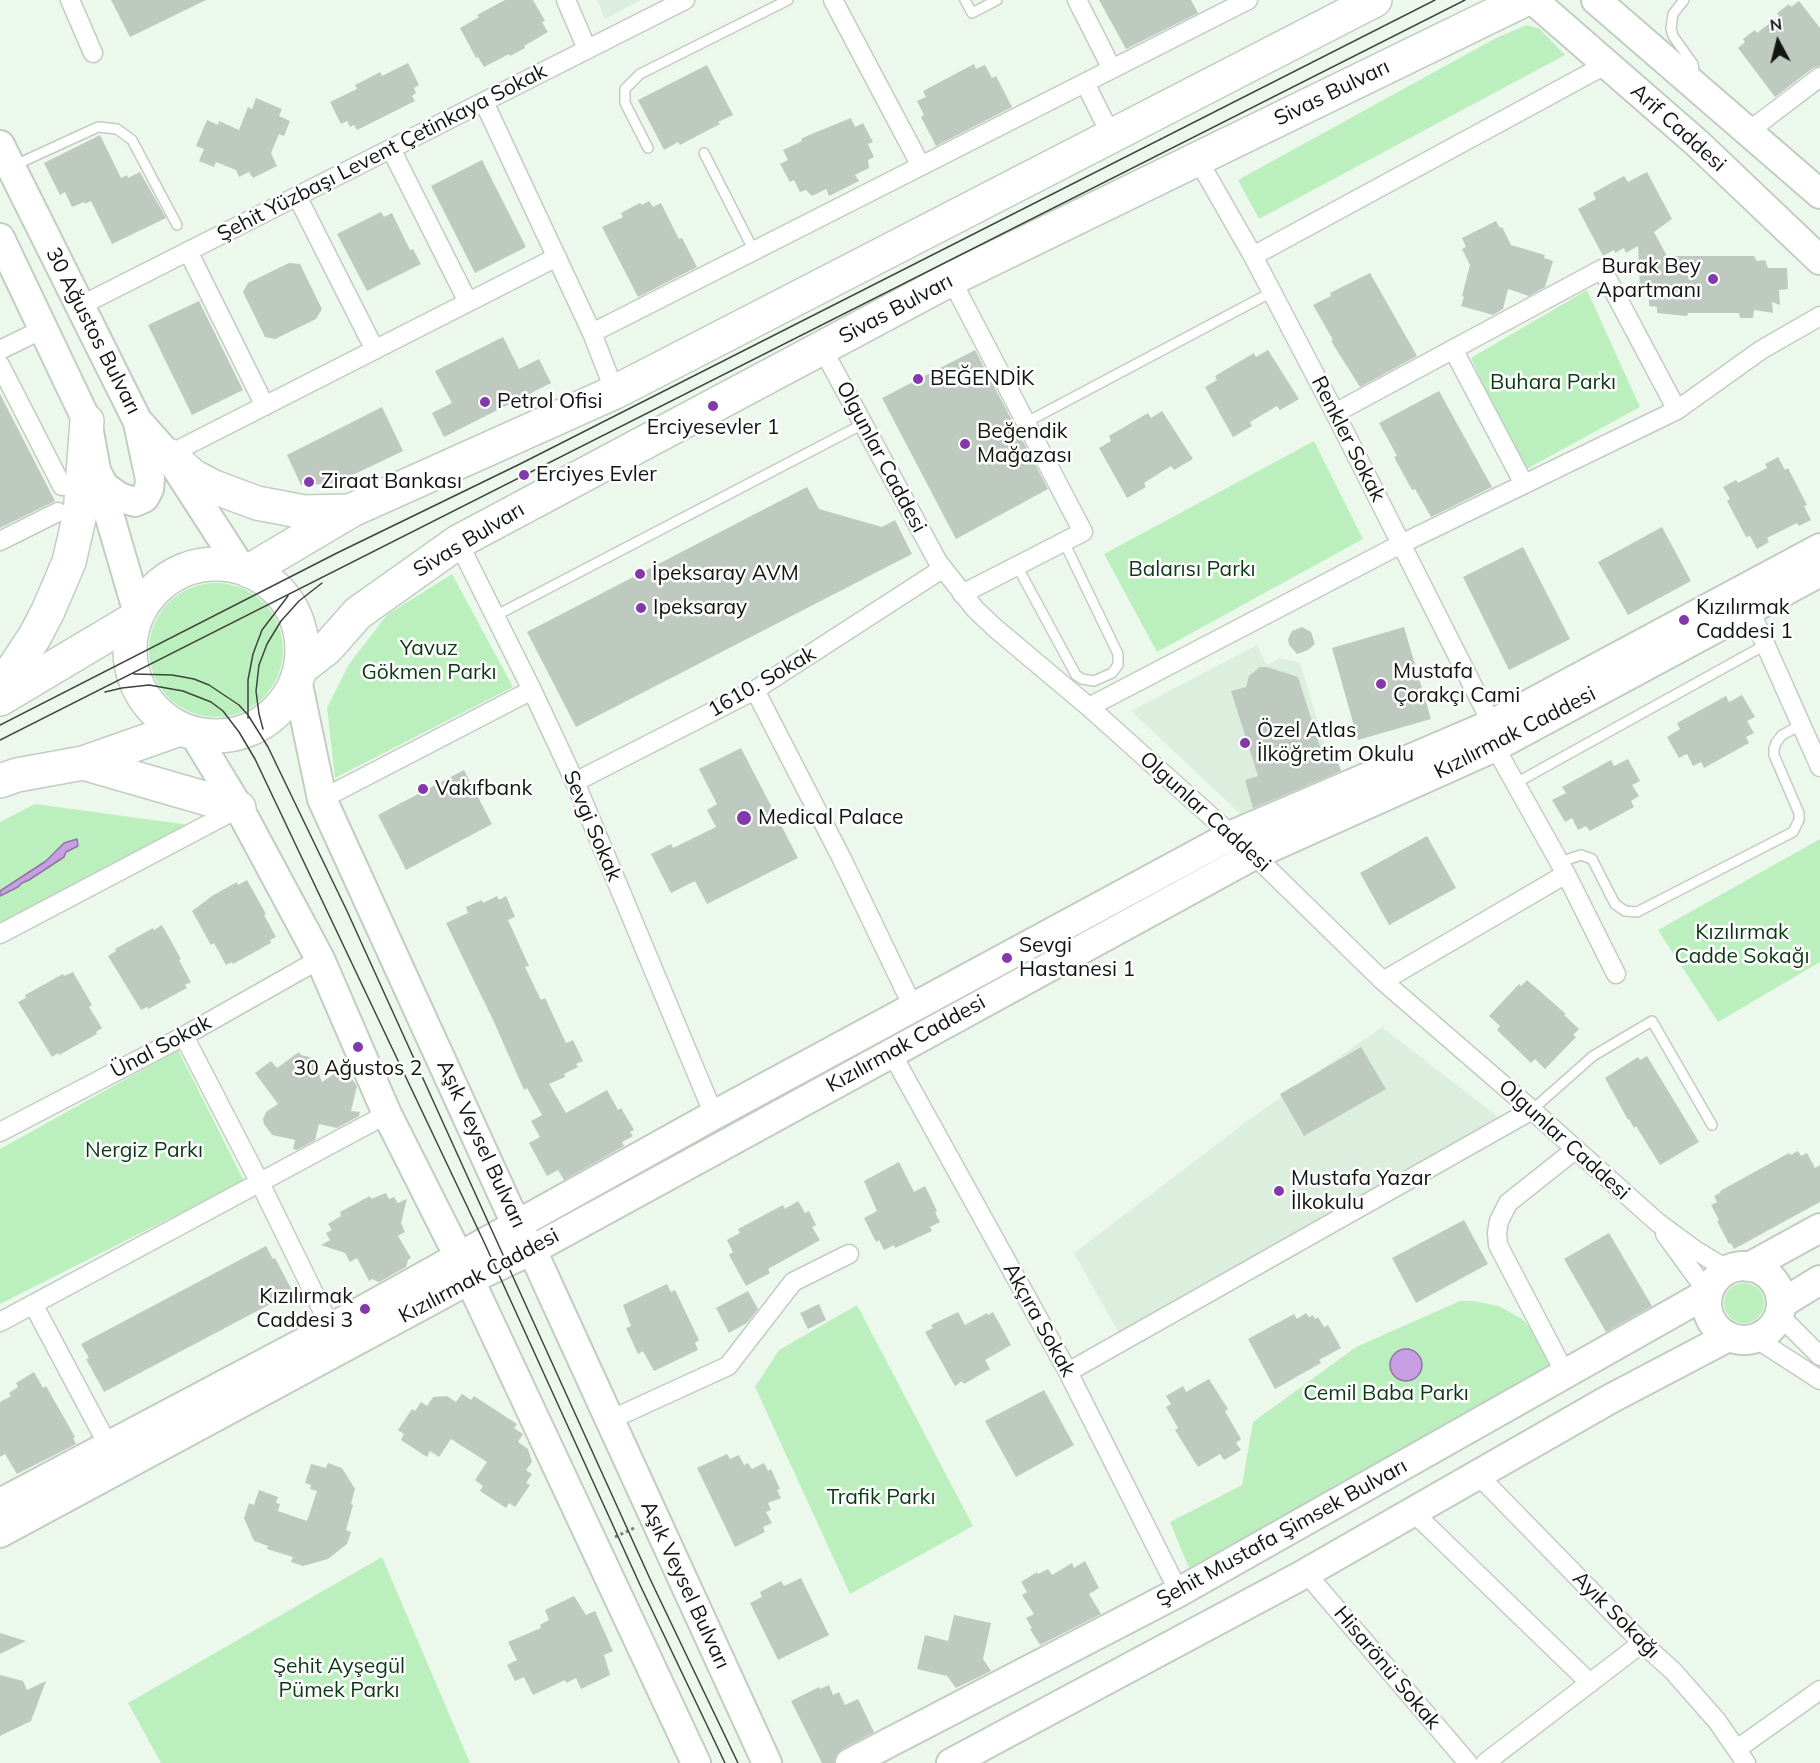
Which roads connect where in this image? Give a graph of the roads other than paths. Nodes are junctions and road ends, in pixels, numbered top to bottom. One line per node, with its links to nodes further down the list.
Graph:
1 (70, 0): 16 (street)
2 (566, 0): 15 (street)
3 (685, 0): 15 (street, Şehit Yüzbaşı Levent Çetinkaya Sokak)
4 (788, 0): 25 (lane)
5 (833, 0): 30 (street)
6 (966, 0): 7 (lane)
7 (997, 0)
8 (1077, 0): 18 (street)
9 (1248, 0): 18 (street)
10 (1375, 0): 24 (highway)
11 (1524, 0): 29 (highway, Sivas Bulvarı)
12 (1533, 0): 17 (main road, Arif Caddesi)
13 (1596, 0): 21 (main road, Arif Caddesi)
14 (1684, 0): 21 (lane)
15 (587, 49): 22 (street, Şehit Yüzbaşı Levent Çetinkaya Sokak)
16 (93, 53)
17 (1607, 64): 37 (street); 39 (main road, Arif Caddesi)
18 (1112, 69): 20 (street)
19 (1820, 77): 23 (street)
20 (1085, 83): 24 (street); 30 (street)
21 (1692, 83): 23 (main road, Arif Caddesi)
22 (484, 102): 26 (street, Şehit Yüzbaşı Levent Çetinkaya Sokak); 38 (street)
23 (1749, 131): 31 (main road, Arif Caddesi)
24 (1112, 137): 52 (highway)
25 (648, 148)
26 (391, 149): 32 (street, Şehit Yüzbaşı Levent Çetinkaya Sokak); 42 (street)
27 (704, 153): 36 (lane)
28 (5, 156): 33 (lane); 43 (main road, 30 Ağustos Bulvarı)
29 (1197, 158): 37 (street, Renkler Sokak); 40 (highway, Sivas Bulvarı)
30 (921, 166): 36 (street)
31 (1820, 194)
32 (297, 196): 35 (street, Şehit Yüzbaşı Levent Çetinkaya Sokak); 50 (street)
33 (177, 225)
34 (0, 238): 45 (main road, 30 Ağustos Bulvarı)
35 (188, 251): 43 (street, Şehit Yüzbaşı Levent Çetinkaya Sokak); 53 (street)
36 (754, 251): 46 (street)
37 (1253, 256): 41 (street, Renkler Sokak)
38 (557, 257): 42 (street); 46 (street)
39 (1820, 260)
40 (951, 279): 47 (highway, Sivas Bulvarı); 58 (street)
41 (1272, 292): 55 (street, Renkler Sokak); 58 (lane)
42 (468, 302): 50 (street)
43 (80, 306): 56 (main road, 30 Ağustos Bulvarı)
44 (1820, 316): 54 (street)
45 (43, 329): 49 (street); 57 (main road, 30 Ağustos Bulvarı)
46 (592, 333): 52 (street)
47 (822, 348): 59 (street, Olgunlar Caddesi); 67 (highway, Sivas Bulvarı)
48 (1453, 349): 54 (street); 55 (street); 62 (street)
49 (0, 350)
50 (375, 350): 53 (street)
51 (0, 365): 63 (street)
52 (615, 392): 64 (highway)
53 (265, 406): 60 (street)
54 (1677, 410): 62 (street)
55 (1335, 413): 69 (street, Renkler Sokak)
56 (137, 420): 60 (main road, 30 Ağustos Bulvarı); 61 (main road)
57 (87, 421): 61 (main road, 30 Ağustos Bulvarı); 82 (highway)
58 (1025, 423): 68 (street)
59 (863, 424): 73 (street, Olgunlar Caddesi); 78 (lane)
60 (168, 455): 64 (highway); 72 (main road, 30 Ağustos Bulvarı)
61 (96, 470): 77 (main road, 30 Ağustos Bulvarı)
62 (1524, 484): 69 (street)
63 (62, 486)
64 (352, 510): 72 (highway)
65 (58, 512): 66 (street)
66 (0, 542)
67 (458, 542): 78 (street, Sevgi Sokak); 80 (highway, Sivas Bulvarı)
68 (1064, 542): 71 (street); 81 (lane)
69 (1401, 544): 86 (street); 89 (street, Renkler Sokak)
70 (1820, 548): 89 (main road, Kızılırmak Caddesi)
71 (1017, 566): 75 (street); 81 (lane)
72 (245, 569): 77 (highway); 80 (highway)
73 (942, 569): 75 (street, Olgunlar Caddesi); 84 (street, 1610. Sokak)
74 (1820, 572): 76 (main road, Kızılırmak Caddesi)
75 (962, 594): 81 (street, Olgunlar Caddesi)
76 (1750, 610): 79 (street); 89 (main road, Kızılırmak Caddesi)
77 (137, 616): 85 (highway); 88 (highway)
78 (495, 616): 83 (street, Sevgi Sokak)
79 (1765, 645): 87 (street); 94 (lane)
80 (299, 674): 88 (highway); 95 (main road, Aşık Veysel Bulvarı)
81 (1074, 684): 86 (street, Olgunlar Caddesi)
82 (0, 689)
83 (532, 690): 93 (street, Sevgi Sokak); 95 (street)
84 (755, 690): 93 (street, 1610. Sokak); 104 (street)
85 (0, 699)
86 (1089, 707): 97 (street, Olgunlar Caddesi)
87 (1802, 725): 91 (street); 99 (lane)
88 (187, 731): 90 (highway); 96 (main road)
89 (1494, 736): 94 (street, Renkler Sokak); 97 (main road, Kızılırmak Caddesi); 98 (main road, Kızılırmak Caddesi)
90 (83, 763): 92 (highway); 96 (highway)
91 (1820, 767)
92 (0, 781)
93 (575, 782): 109 (street, Sevgi Sokak)
94 (1516, 783): 99 (street, Renkler Sokak)
95 (322, 799): 115 (main road, Aşık Veysel Bulvarı)
96 (239, 808): 100 (street); 101 (main road)
97 (1232, 835): 98 (street, Olgunlar Caddesi); 104 (main road, Kızılırmak Caddesi)
98 (1254, 855): 103 (street, Olgunlar Caddesi); 106 (main road, Kızılırmak Caddesi)
99 (1563, 868): 102 (street, Renkler Sokak); 103 (street)
100 (0, 934)
101 (320, 959): 105 (street, Ünal Sokak); 108 (main road)
102 (1616, 974)
103 (1383, 981): 107 (street, Olgunlar Caddesi)
104 (914, 1009): 109 (main road, Kızılırmak Caddesi)
105 (184, 1036): 111 (street, Ünal Sokak); 113 (street)
106 (891, 1052): 117 (main road, Kızılırmak Caddesi); 129 (street, Akçıra Sokak)
107 (1532, 1110): 110 (lane); 112 (street, Olgunlar Caddesi); 129 (street)
108 (387, 1114): 113 (street); 120 (main road)
109 (714, 1115): 115 (main road, Kızılırmak Caddesi)
110 (1712, 1125)
111 (0, 1132)
112 (1576, 1149): 114 (street, Olgunlar Caddesi); 130 (street)
113 (260, 1183): 123 (street); 126 (street)
114 (1657, 1222): 119 (street); 122 (street)
115 (516, 1224): 117 (main road, Aşık Veysel Bulvarı); 120 (main road, Kızılırmak Caddesi)
116 (1820, 1228): 119 (main road)
117 (532, 1250): 120 (main road, Kızılırmak Caddesi); 132 (main road, Aşık Veysel Bulvarı)
118 (849, 1254): 132 (street)
119 (1739, 1268): 122 (main road); 124 (main road)
120 (464, 1269): 126 (main road, Kızılırmak Caddesi); 137 (main road, Kızılırmak Caddesi); 145 (main road)
121 (1820, 1280): 124 (main road)
122 (1708, 1293): 127 (main road); 130 (main road, Şehit Mustafa Şimsek Bulvarı)
123 (33, 1304): 125 (street); 133 (street)
124 (1780, 1309): 127 (main road); 128 (street)
125 (0, 1322)
126 (331, 1328): 133 (main road, Kızılırmak Caddesi)
127 (1741, 1338): 131 (street); 134 (main road)
128 (1820, 1356)
129 (1068, 1372): 139 (street, Akçıra Sokak)
130 (1565, 1373): 139 (main road, Şehit Mustafa Şimsek Bulvarı)
131 (1820, 1380)
132 (610, 1420): 146 (main road, Aşık Veysel Bulvarı)
133 (108, 1445): 135 (main road, Kızılırmak Caddesi)
134 (1478, 1475): 136 (main road); 140 (street, Ayık Sokağı)
135 (0, 1503)
136 (1413, 1512): 138 (main road); 141 (street)
137 (0, 1533)
138 (1306, 1573): 143 (main road); 149 (street, Hisarönü Sokak)
139 (1179, 1592): 147 (main road, Şehit Mustafa Şimsek Bulvarı)
140 (1642, 1643): 141 (street); 144 (street, Ayık Sokağı)
141 (1590, 1683): 150 (street)
142 (1820, 1690): 144 (street)
143 (981, 1756): 148 (main road)
144 (1741, 1756)
145 (696, 1763)
146 (766, 1763)
147 (850, 1763)
148 (951, 1763)
149 (1468, 1763)
150 (1485, 1763)

